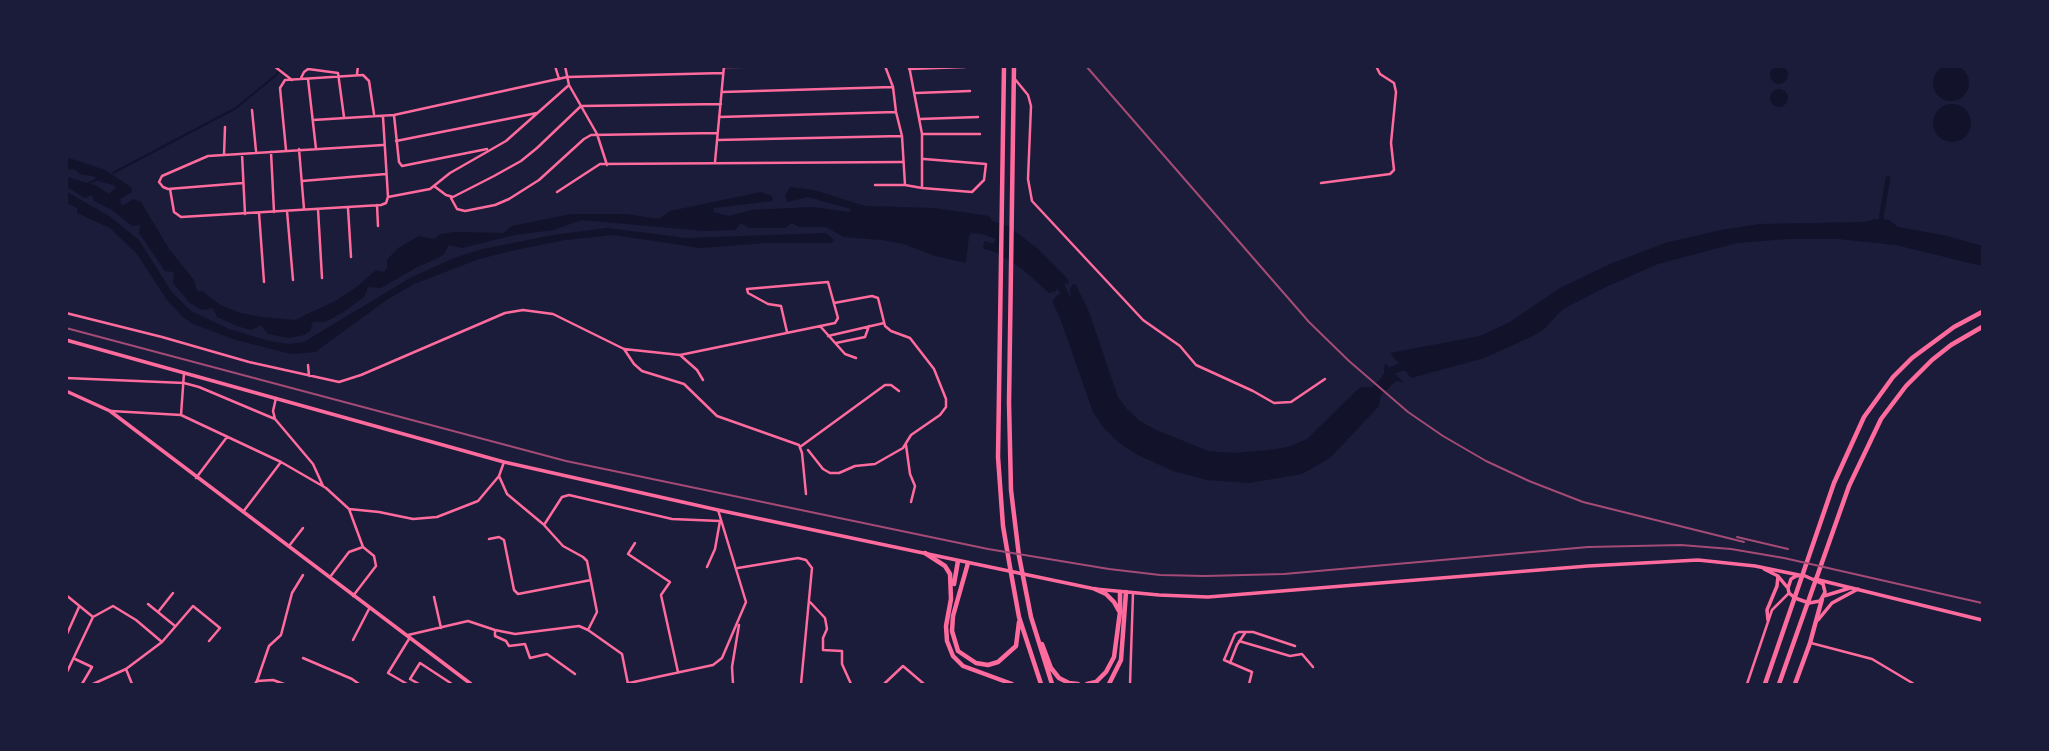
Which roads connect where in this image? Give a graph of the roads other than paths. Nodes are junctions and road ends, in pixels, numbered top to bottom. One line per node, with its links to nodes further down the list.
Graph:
1 (274, 66): 20 (street)
2 (358, 66): 15 (street)
3 (555, 66): 23 (street)
4 (565, 66): 18 (street)
5 (810, 66): 10 (street)
6 (885, 66): 25 (street)
7 (1004, 66): 166 (highway)
8 (1014, 66): 19 (highway)
9 (1376, 66): 66 (street)
10 (724, 67): 14 (street)
11 (964, 67): 12 (street)
12 (909, 68): 28 (street)
13 (326, 69): 16 (street); 17 (street); 21 (street)
14 (723, 73): 18 (street); 27 (street)
15 (357, 74): 16 (street); 34 (street)
16 (340, 76): 17 (street); 37 (street)
17 (327, 77): 22 (street)
18 (567, 77): 23 (street); 24 (street)
19 (1014, 78): 106 (street); 167 (highway)
20 (292, 79): 21 (street); 54 (street)
21 (300, 79): 22 (street)
22 (308, 79): 41 (street)
23 (558, 79): 35 (street)
24 (569, 85): 30 (street); 33 (street)
25 (894, 87): 27 (street); 32 (street)
26 (970, 90): 28 (street)
27 (722, 92): 29 (street)
28 (916, 93): 40 (street)
29 (721, 104): 30 (street); 38 (street)
30 (581, 106): 44 (street); 74 (street)
31 (252, 110): 55 (street)
32 (896, 112): 38 (street); 47 (street)
33 (537, 113): 49 (street); 53 (street)
34 (374, 115): 36 (street); 37 (street)
35 (394, 115): 36 (street); 49 (street)
36 (383, 116): 50 (street)
37 (344, 117): 41 (street)
38 (719, 117): 43 (street)
39 (978, 117): 40 (street)
40 (920, 118): 45 (street)
41 (313, 120): 52 (street)
42 (225, 127): 58 (street)
43 (717, 133): 44 (street); 48 (street)
44 (597, 134): 62 (street); 74 (street)
45 (922, 134): 46 (street); 59 (street)
46 (979, 134)
47 (902, 135): 48 (street); 61 (street)
48 (717, 140): 60 (street)
49 (396, 141): 53 (street)
50 (383, 145): 52 (street); 63 (street)
51 (299, 149): 52 (street); 54 (street); 64 (street)
52 (316, 149)
53 (490, 149): 69 (street)
54 (286, 150): 56 (street)
55 (256, 152): 56 (street); 57 (street)
56 (271, 152): 80 (street)
57 (242, 153): 58 (street); 65 (street)
58 (224, 155): 71 (street)
59 (923, 159): 70 (street); 70 (street)
60 (715, 162): 61 (street); 62 (street)
61 (902, 162): 68 (street)
62 (607, 164): 72 (street)
63 (386, 174): 64 (street); 73 (street)
64 (302, 181): 78 (street)
65 (243, 183): 71 (street); 82 (street)
66 (1321, 183)
67 (875, 185): 68 (street)
68 (905, 185): 70 (street)
69 (433, 186): 73 (street); 74 (street)
70 (922, 188)
71 (170, 189): 82 (street)
72 (557, 192)
73 (387, 197): 75 (street)
74 (450, 197)
75 (377, 205): 76 (street); 83 (street)
76 (348, 207): 77 (street); 84 (street)
77 (318, 209): 78 (street); 85 (street)
78 (304, 210): 79 (street)
79 (288, 211): 80 (street); 86 (street)
80 (274, 212): 81 (street)
81 (260, 213): 82 (street); 87 (street)
82 (245, 214)
83 (378, 226)
84 (351, 257)
85 (322, 278)
86 (293, 281)
87 (264, 282)
88 (834, 303): 91 (street); 92 (street); 95 (street)
89 (1983, 312): 219 (highway)
90 (66, 313): 104 (street)
91 (884, 323): 93 (street); 116 (street)
92 (819, 326): 95 (street); 96 (street)
93 (869, 326): 96 (street); 98 (street)
94 (1983, 327): 220 (highway)
95 (787, 332): 100 (street)
96 (828, 336): 98 (street)
97 (66, 340): 103 (main road)
98 (835, 343): 101 (street)
99 (624, 349): 100 (street); 104 (street); 117 (street)
100 (680, 355): 107 (street)
101 (856, 358)
102 (307, 365): 104 (street)
103 (184, 373): 108 (street); 111 (main road)
104 (309, 376)
105 (66, 378): 108 (street)
106 (1325, 379)
107 (703, 380)
108 (184, 383): 113 (street); 114 (street)
109 (66, 391): 112 (main road)
110 (899, 391): 117 (street)
111 (276, 398): 114 (street); 120 (main road)
112 (110, 411): 113 (street); 122 (main road)
113 (181, 415): 115 (street)
114 (275, 419): 123 (street)
115 (227, 437): 119 (street); 122 (street)
116 (906, 445): 118 (street); 125 (street)
117 (800, 447): 124 (street)
118 (808, 450)
119 (281, 462): 123 (street); 128 (street)
120 (504, 462): 121 (street); 127 (main road)
121 (499, 476): 126 (street); 130 (street)
122 (196, 478): 128 (main road)
123 (323, 486): 126 (street)
124 (806, 494)
125 (911, 502)
126 (349, 509): 135 (street)
127 (718, 510): 129 (street); 136 (main road)
128 (243, 512): 134 (main road)
129 (720, 521): 130 (street); 140 (street); 141 (street)
130 (544, 525): 147 (street)
131 (303, 528): 134 (street)
132 (489, 539): 147 (street)
133 (635, 543): 190 (street)
134 (289, 546): 145 (main road)
135 (363, 547): 145 (street); 154 (street)
136 (925, 553): 137 (main road); 158 (highway)
137 (958, 561): 138 (main road); 158 (highway)
138 (968, 563): 149 (main road); 166 (highway)
139 (1755, 566): 143 (main road); 144 (main road); 152 (main road)
140 (707, 567)
141 (737, 568): 159 (street); 170 (street)
142 (303, 575): 193 (street)
143 (1799, 575): 146 (main road); 151 (main road)
144 (1778, 576): 151 (main road); 169 (main road)
145 (328, 578): 154 (main road)
146 (1815, 579): 148 (main road); 156 (main road)
147 (591, 580): 175 (street)
148 (1852, 588): 150 (main road); 156 (main road)
149 (1094, 589): 152 (main road); 164 (highway)
150 (1859, 589): 168 (main road); 171 (main road)
151 (1788, 590): 156 (main road); 169 (street)
152 (1126, 592): 164 (highway); 215 (highway); 216 (street)
153 (173, 593): 163 (street)
154 (353, 596): 162 (main road)
155 (434, 597): 173 (street)
156 (1823, 597): 171 (highway)
157 (67, 598): 161 (street)
158 (951, 600): 210 (highway)
159 (810, 602): 206 (street); 207 (street)
160 (148, 604): 163 (street)
161 (79, 606): 165 (street); 177 (street)
162 (369, 609): 178 (main road); 179 (street)
163 (158, 612): 172 (street)
164 (1120, 612): 214 (highway)
165 (93, 617): 182 (street); 186 (street)
166 (1019, 617): 211 (highway)
167 (1031, 617): 212 (highway); 213 (highway)
168 (1983, 620)
169 (1768, 621): 218 (street)
170 (739, 622): 190 (street); 205 (street)
171 (1815, 625): 183 (highway)
172 (175, 626): 180 (street); 182 (street)
173 (441, 628): 174 (street); 178 (street)
174 (495, 630): 175 (street); 192 (street)
175 (589, 630): 204 (street)
176 (1245, 633): 181 (street); 184 (street); 187 (street)
177 (66, 636)
178 (407, 637): 200 (street); 203 (main road)
179 (353, 640)
180 (209, 641)
181 (1239, 641): 187 (street); 188 (street)
182 (162, 642): 189 (street)
183 (1810, 643): 221 (highway); 222 (street)
184 (1296, 646)
185 (303, 658): 199 (street)
186 (75, 659): 191 (street); 195 (street)
187 (1230, 663): 217 (street)
188 (1313, 667)
189 (126, 669): 196 (street); 197 (street)
190 (678, 673): 204 (street)
191 (66, 674)
192 (575, 674)
193 (256, 683): 198 (street)
194 (885, 683): 208 (street); 209 (street)
195 (82, 684)
196 (93, 684)
197 (132, 684)
198 (284, 684)
199 (359, 684)
200 (407, 684)
201 (419, 684): 202 (street)
202 (452, 684)
203 (471, 684)
204 (628, 684)
205 (733, 684)
206 (801, 684)
207 (851, 684)
208 (891, 684)
209 (924, 684)
210 (1012, 684)
211 (1041, 684)
212 (1052, 684)
213 (1078, 684)
214 (1087, 684)
215 (1109, 684)
216 (1130, 684)
217 (1249, 684)
218 (1747, 684)
219 (1765, 684)
220 (1779, 684)
221 (1795, 684)
222 (1914, 684)

